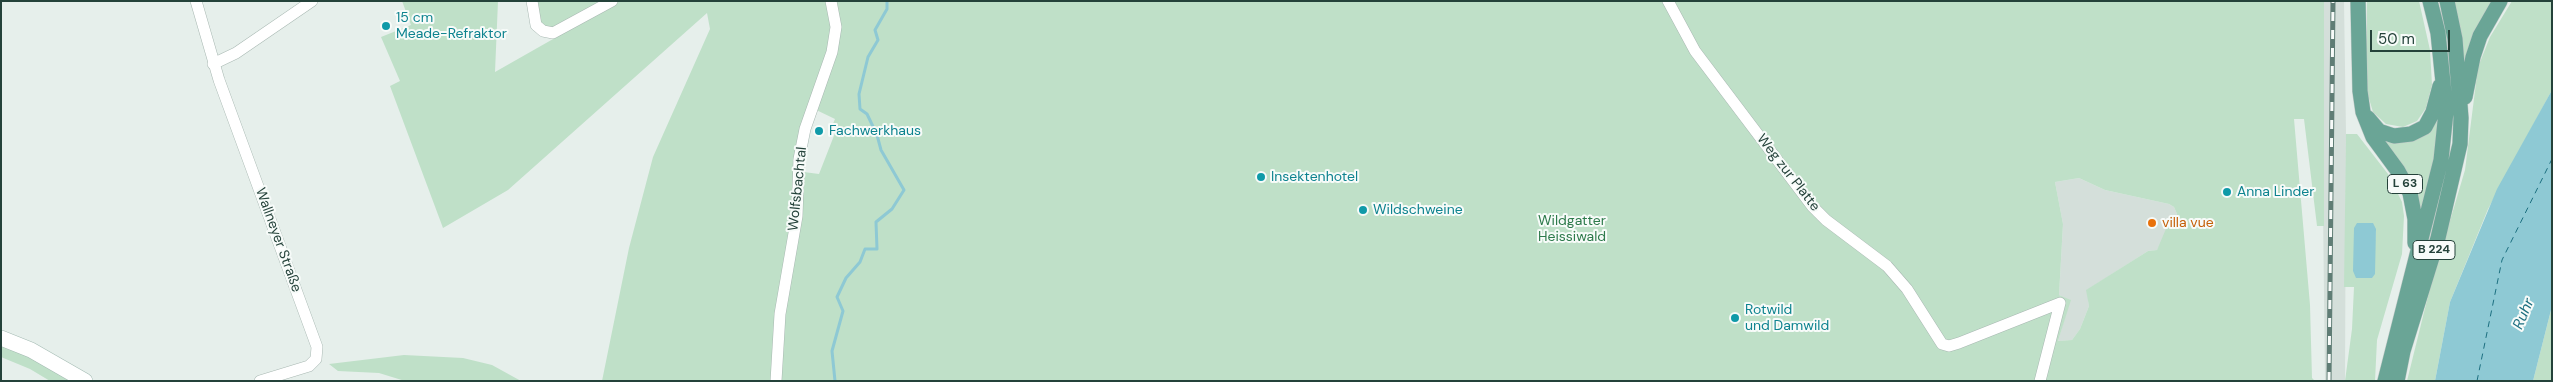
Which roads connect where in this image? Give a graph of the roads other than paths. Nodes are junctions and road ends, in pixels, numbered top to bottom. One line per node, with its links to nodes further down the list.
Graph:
1 (196, 1): 11 (street, Wallneyer Straße)
2 (312, 1): 11 (street)
3 (532, 1): 4 (street)
4 (612, 1)
5 (831, 1): 19 (street, Wolfsbachtal)
6 (1668, 1): 20 (street, Weg zur Platte)
7 (2358, 1): 13 (main road, L 63)
8 (2430, 1): 12 (main road, B 224)
9 (2447, 1): 14 (main road, B 224)
10 (2500, 1): 14 (main road)
11 (214, 64): 18 (street, Wallneyer Straße)
12 (2443, 72): 13 (main road); 15 (main road, B 224)
13 (2364, 112): 15 (main road, L 63)
14 (2461, 118): 22 (main road, B 224)
15 (2415, 266): 21 (main road, B 224)
16 (1, 338): 17 (main road)
17 (85, 381)
18 (260, 381)
19 (776, 381)
20 (2040, 381)
21 (2385, 381)
22 (2397, 381)

